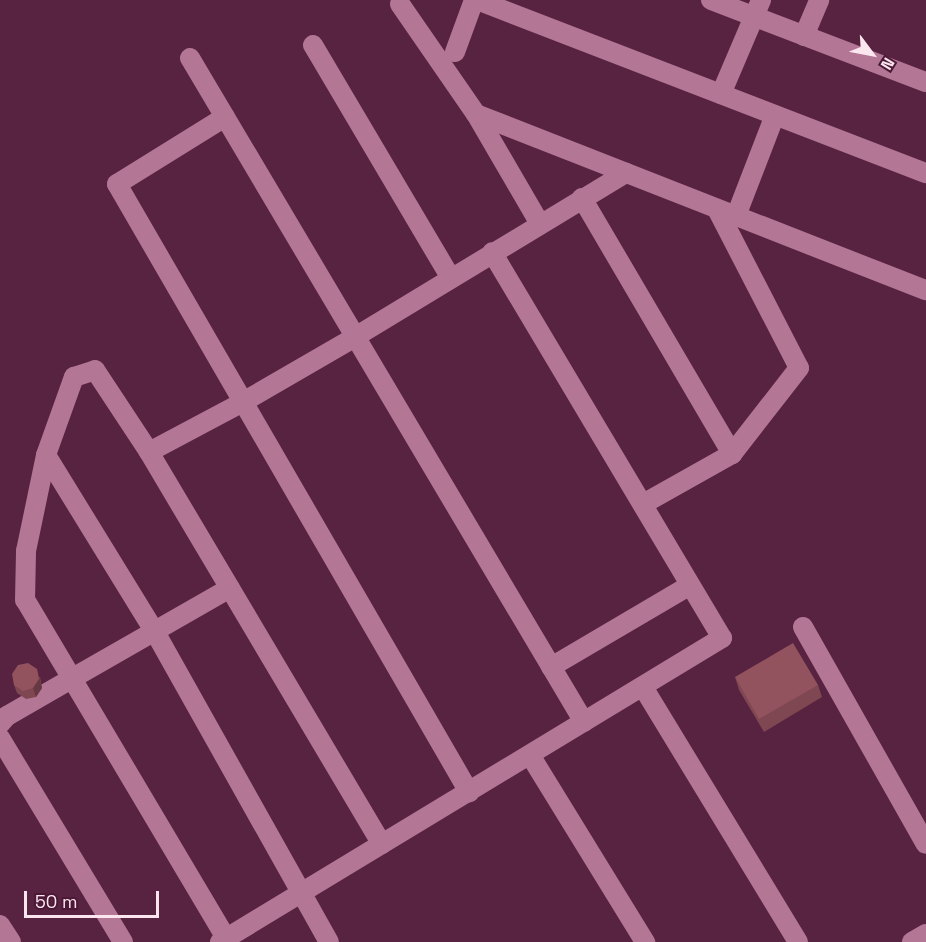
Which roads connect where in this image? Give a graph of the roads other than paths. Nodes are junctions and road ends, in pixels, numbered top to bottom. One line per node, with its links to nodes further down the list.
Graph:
1 (475, 0): 8 (street); 11 (street)
2 (711, 0): 5 (street)
3 (819, 0): 6 (street)
4 (400, 4): 12 (street)
5 (757, 8): 6 (street); 11 (street)
6 (804, 36): 10 (street)
7 (313, 45): 22 (street)
8 (455, 52)
9 (190, 58): 14 (street)
10 (926, 82)
11 (721, 94): 13 (street)
12 (476, 114): 15 (street); 20 (street)
13 (776, 115): 16 (street); 19 (street)
14 (225, 117): 24 (street); 25 (street)
15 (626, 173): 17 (street); 18 (street)
16 (926, 173)
17 (582, 198): 20 (street); 27 (street)
18 (717, 208): 19 (street); 27 (street)
19 (736, 216): 23 (street)
20 (540, 224): 21 (street)
21 (492, 252): 22 (street); 29 (street)
22 (451, 278): 24 (street)
23 (926, 290)
24 (355, 337): 25 (street); 34 (street)
25 (243, 402): 26 (street); 41 (street)
26 (149, 452): 28 (street); 31 (street)
27 (732, 454): 29 (street)
28 (46, 455): 33 (street); 35 (street)
29 (643, 504): 30 (street)
30 (690, 585): 34 (street); 36 (street)
31 (230, 588): 33 (street); 42 (street)
32 (803, 627): 43 (street)
33 (155, 632): 35 (street); 44 (street)
34 (551, 667): 37 (street)
35 (71, 679): 38 (street); 47 (street)
36 (643, 687): 37 (street); 52 (street)
37 (584, 722): 40 (street)
38 (0, 724)
39 (0, 738): 49 (street)
40 (530, 755): 41 (street); 51 (street)
41 (469, 792): 42 (street)
42 (382, 844): 44 (street)
43 (926, 844)
44 (300, 894): 47 (street); 50 (street)
45 (0, 925): 48 (street)
46 (926, 934): 53 (street)
47 (223, 940)
48 (11, 942)
49 (123, 942)
50 (329, 942)
51 (645, 942)
52 (798, 942)
53 (912, 942)

